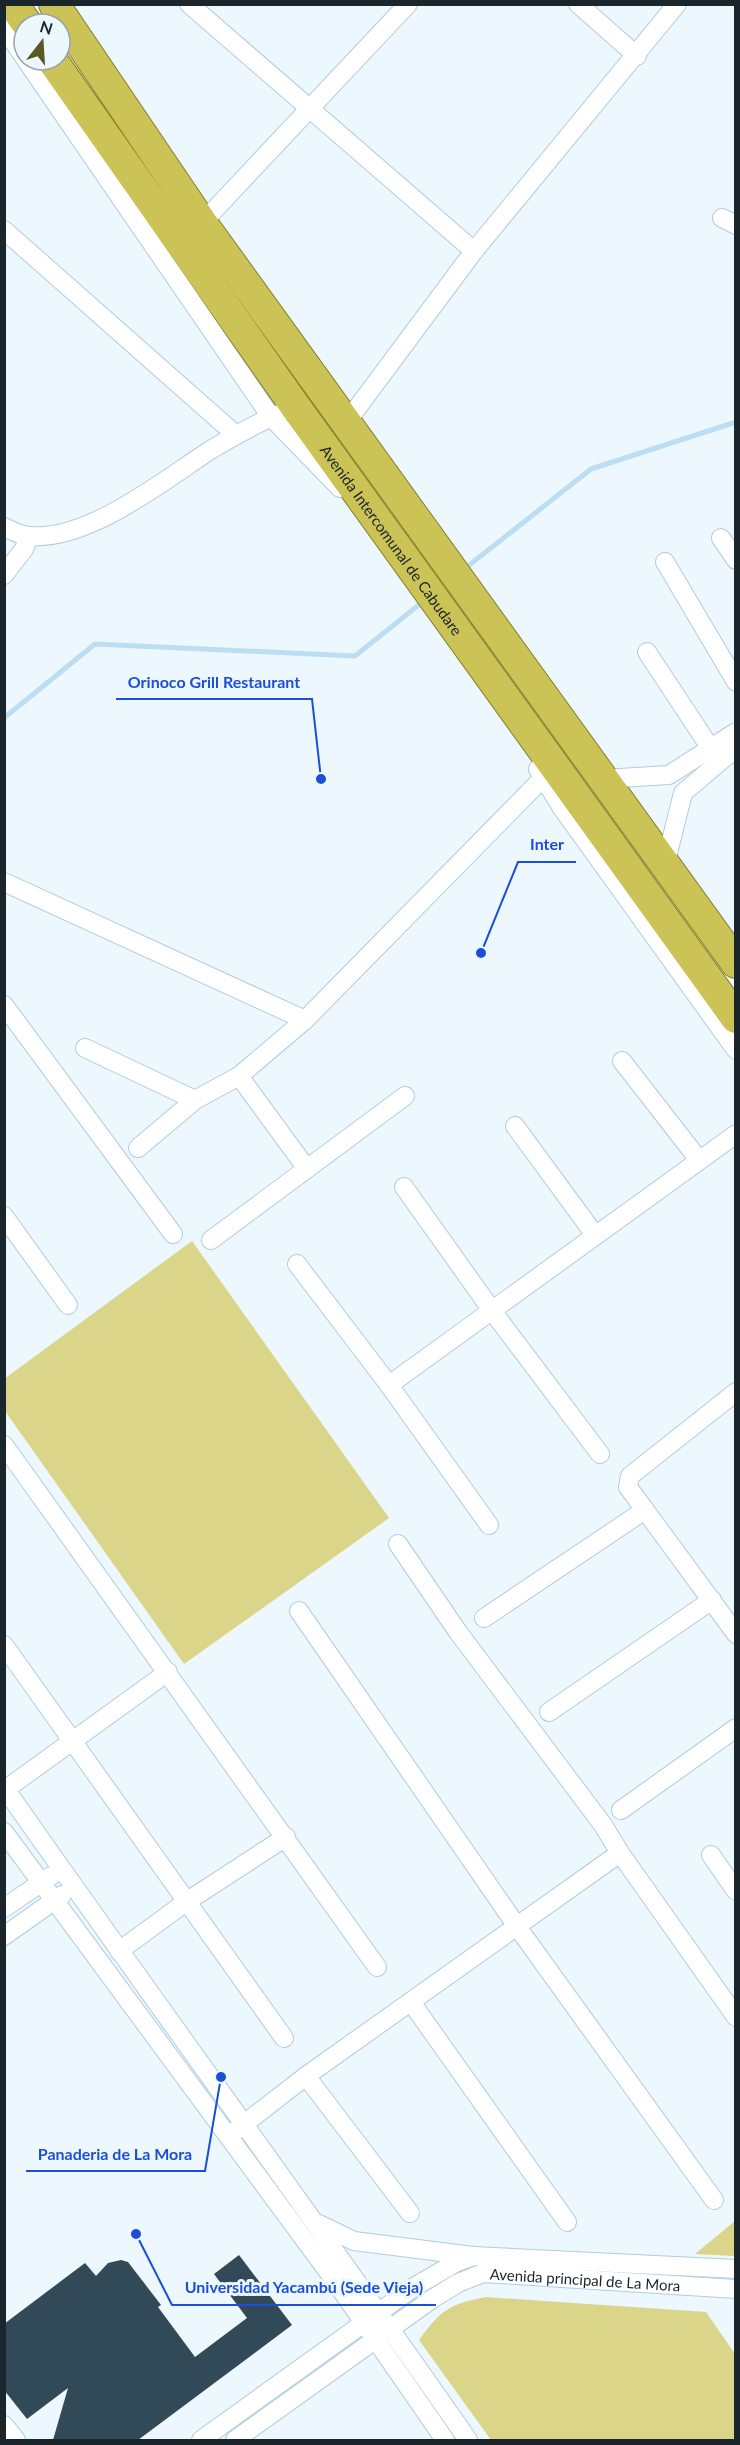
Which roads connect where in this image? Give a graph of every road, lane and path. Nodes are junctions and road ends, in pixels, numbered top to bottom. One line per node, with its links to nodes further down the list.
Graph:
1 (54, 4): 10 (highway, Avenida Intercomunal de Cabudare)
2 (189, 4): 9 (street)
3 (408, 4): 9 (street)
4 (578, 4): 6 (street)
5 (677, 4): 6 (street)
6 (637, 56): 12 (street)
7 (35, 72): 13 (street)
8 (60, 72): 13 (highway, Avenida Intercomunal de Cabudare)
9 (310, 110): 10 (street); 12 (street)
10 (202, 223): 14 (highway, Avenida Intercomunal de Cabudare)
11 (4, 230): 15 (street)
12 (474, 251): 14 (street)
13 (283, 412): 15 (street); 23 (highway, Avenida Intercomunal de Cabudare)
14 (346, 423): 30 (highway, Avenida Intercomunal de Cabudare)
15 (236, 435): 17 (street)
16 (4, 527): 17 (street)
17 (29, 536): 21 (street)
18 (721, 538): 19 (street)
19 (735, 560)
20 (665, 562): 24 (street)
21 (4, 575)
22 (647, 652): 27 (street)
23 (488, 675): 29 (street); 36 (highway, Avenida Intercomunal de Cabudare)
24 (735, 682)
25 (735, 732): 27 (street)
26 (735, 748): 27 (street)
27 (714, 755): 28 (street); 31 (street)
28 (669, 775): 30 (street); 31 (street)
29 (543, 778): 37 (street); 39 (street)
30 (603, 779): 32 (highway, Avenida Intercomunal de Cabudare)
31 (683, 793): 32 (street)
32 (665, 865): 34 (highway, Avenida Intercomunal de Cabudare)
33 (4, 882): 37 (street)
34 (732, 955)
35 (4, 1005): 51 (street)
36 (735, 1018)
37 (305, 1020): 41 (street)
38 (85, 1048): 43 (street)
39 (735, 1050)
40 (622, 1061): 47 (street)
41 (239, 1076): 43 (street); 48 (street)
42 (405, 1096): 48 (street)
43 (195, 1100): 46 (street)
44 (514, 1126): 52 (street)
45 (735, 1134): 47 (street)
46 (138, 1148)
47 (699, 1160): 52 (street)
48 (307, 1169): 53 (street)
49 (404, 1187): 56 (street)
50 (4, 1216): 55 (street)
51 (172, 1234)
52 (595, 1235): 56 (street)
53 (211, 1240)
54 (297, 1264): 57 (street)
55 (68, 1305)
56 (493, 1312): 57 (street); 60 (street)
57 (389, 1385): 62 (street)
58 (735, 1392): 61 (street)
59 (4, 1445): 69 (street)
60 (600, 1454)
61 (645, 1510): 64 (street); 66 (street)
62 (489, 1525)
63 (398, 1544): 77 (street)
64 (712, 1600): 67 (street); 70 (street)
65 (299, 1611): 86 (street)
66 (484, 1618)
67 (735, 1634)
68 (4, 1645): 72 (street)
69 (168, 1672): 72 (street); 76 (street)
70 (549, 1712)
71 (735, 1728): 74 (street)
72 (74, 1741): 73 (street); 84 (street)
73 (5, 1788): 79 (street)
74 (621, 1810)
75 (4, 1832): 80 (street)
76 (286, 1837): 84 (street); 89 (street)
77 (620, 1853): 86 (street); 91 (street)
78 (711, 1855): 82 (street)
79 (60, 1870): 80 (street); 81 (street)
80 (41, 1883): 83 (street); 85 (street)
81 (74, 1887): 83 (street); 88 (street)
82 (735, 1891)
83 (54, 1900): 87 (street); 95 (street)
84 (186, 1902): 88 (street); 92 (street)
85 (4, 1908)
86 (516, 1924): 90 (street); 96 (street)
87 (4, 1936)
88 (119, 1951): 94 (street)
89 (377, 1967)
90 (411, 2002): 93 (street); 98 (street)
91 (735, 2017)
92 (284, 2038)
93 (306, 2076): 94 (street); 97 (street)
94 (244, 2123): 95 (street); 99 (street)
95 (229, 2136): 104 (street)
96 (714, 2200)
97 (410, 2213)
98 (567, 2222)
99 (317, 2223): 100 (street); 103 (street)
100 (474, 2256): 101 (street, Avenida principal de La Mora); 103 (street, Avenida principal de La Mora)
101 (735, 2268)
102 (735, 2289): 105 (street, Avenida principal de La Mora)
103 (379, 2311): 104 (street, Avenida principal de La Mora); 105 (street)
104 (363, 2323): 106 (street); 109 (street, Avenida principal de La Mora)
105 (390, 2327): 106 (street, Avenida principal de La Mora); 112 (street)
106 (374, 2339): 110 (street, Avenida principal de La Mora); 111 (street)
107 (4, 2425): 108 (street)
108 (16, 2440)
109 (201, 2440)
110 (235, 2440)
111 (445, 2440)
112 (468, 2440)

